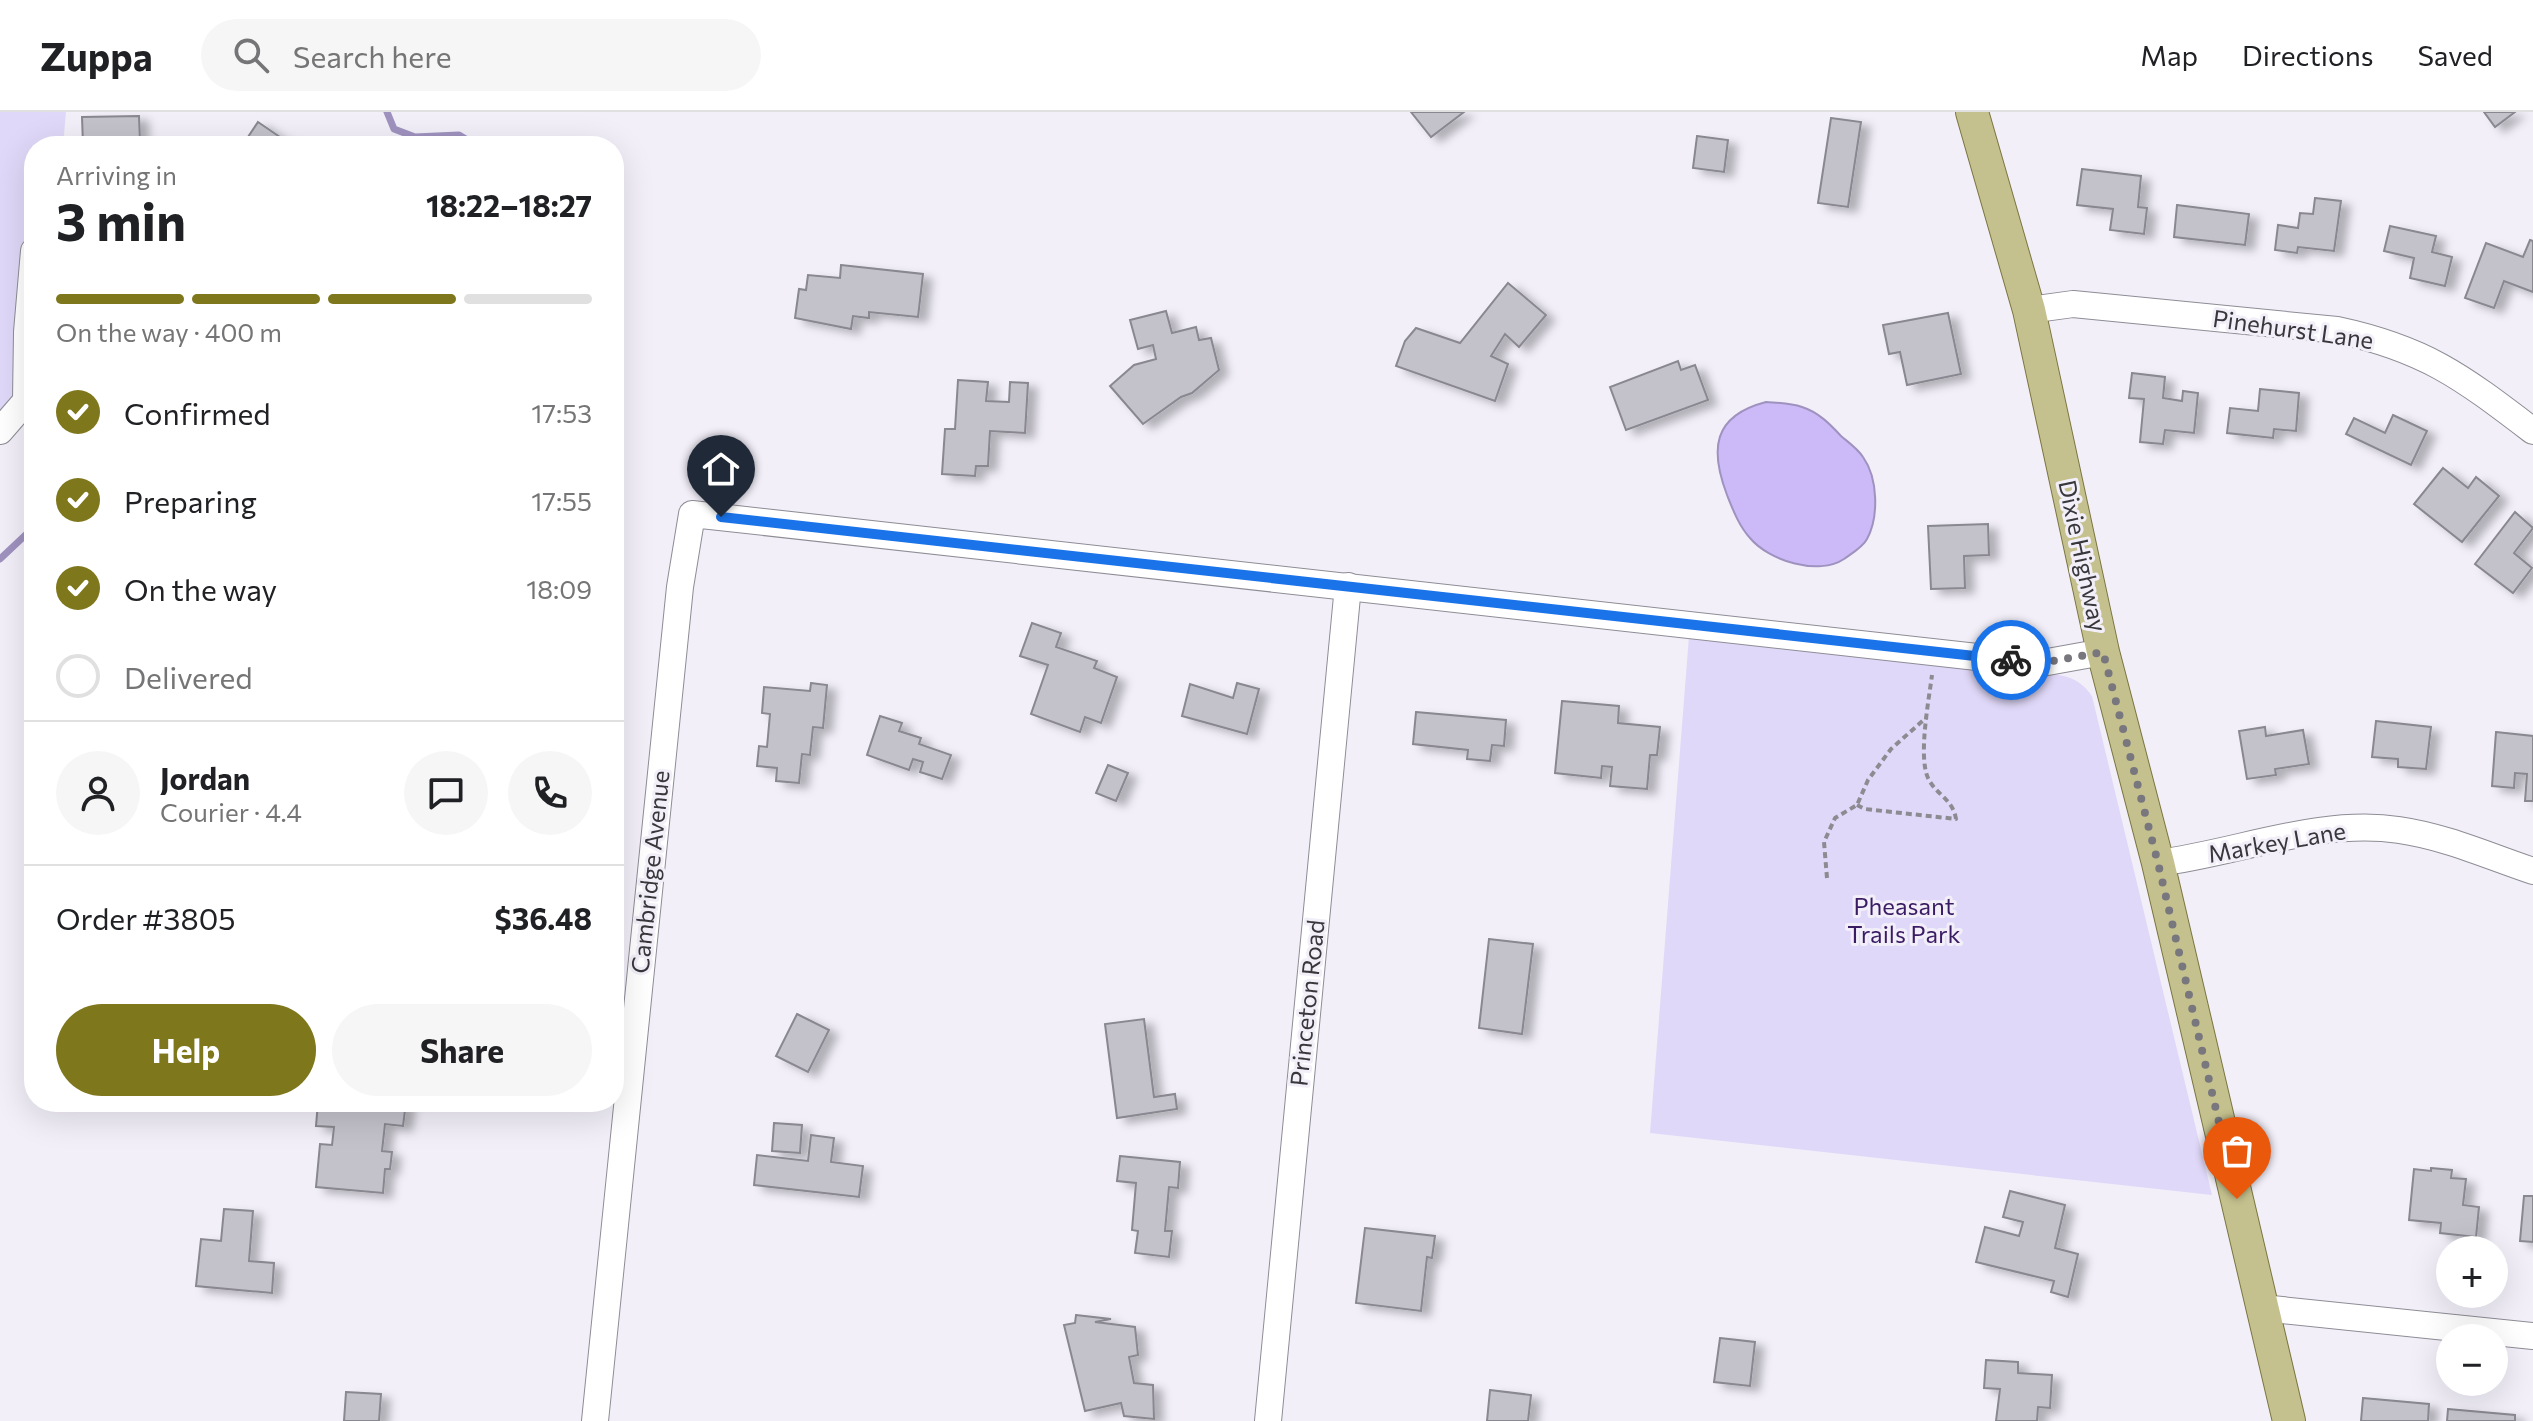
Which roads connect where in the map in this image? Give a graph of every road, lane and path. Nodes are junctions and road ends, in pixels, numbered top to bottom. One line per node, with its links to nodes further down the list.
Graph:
1 (1972, 112): 2 (main road, Dixie Highway)
2 (2029, 310): 5 (street, Pinehurst Lane); 7 (main road, Dixie Highway)
3 (24, 403): 4 (street)
4 (0, 431)
5 (2533, 431)
6 (1348, 586): 8 (street); 16 (street, Cambridge Avenue); 17 (street, Princeton Road)
7 (2103, 652): 8 (street); 11 (main road, Dixie Highway)
8 (1935, 653): 9 (path)
9 (1927, 717): 10 (path); 10 (path)
10 (1857, 805): 13 (path)
11 (2158, 863): 12 (street, Markey Lane); 14 (main road, Dixie Highway)
12 (2533, 871)
13 (1827, 878)
14 (2262, 1308): 15 (street); 18 (main road, Dixie Highway)
15 (2533, 1336)
16 (595, 1421)
17 (1268, 1421)
18 (2289, 1421)

